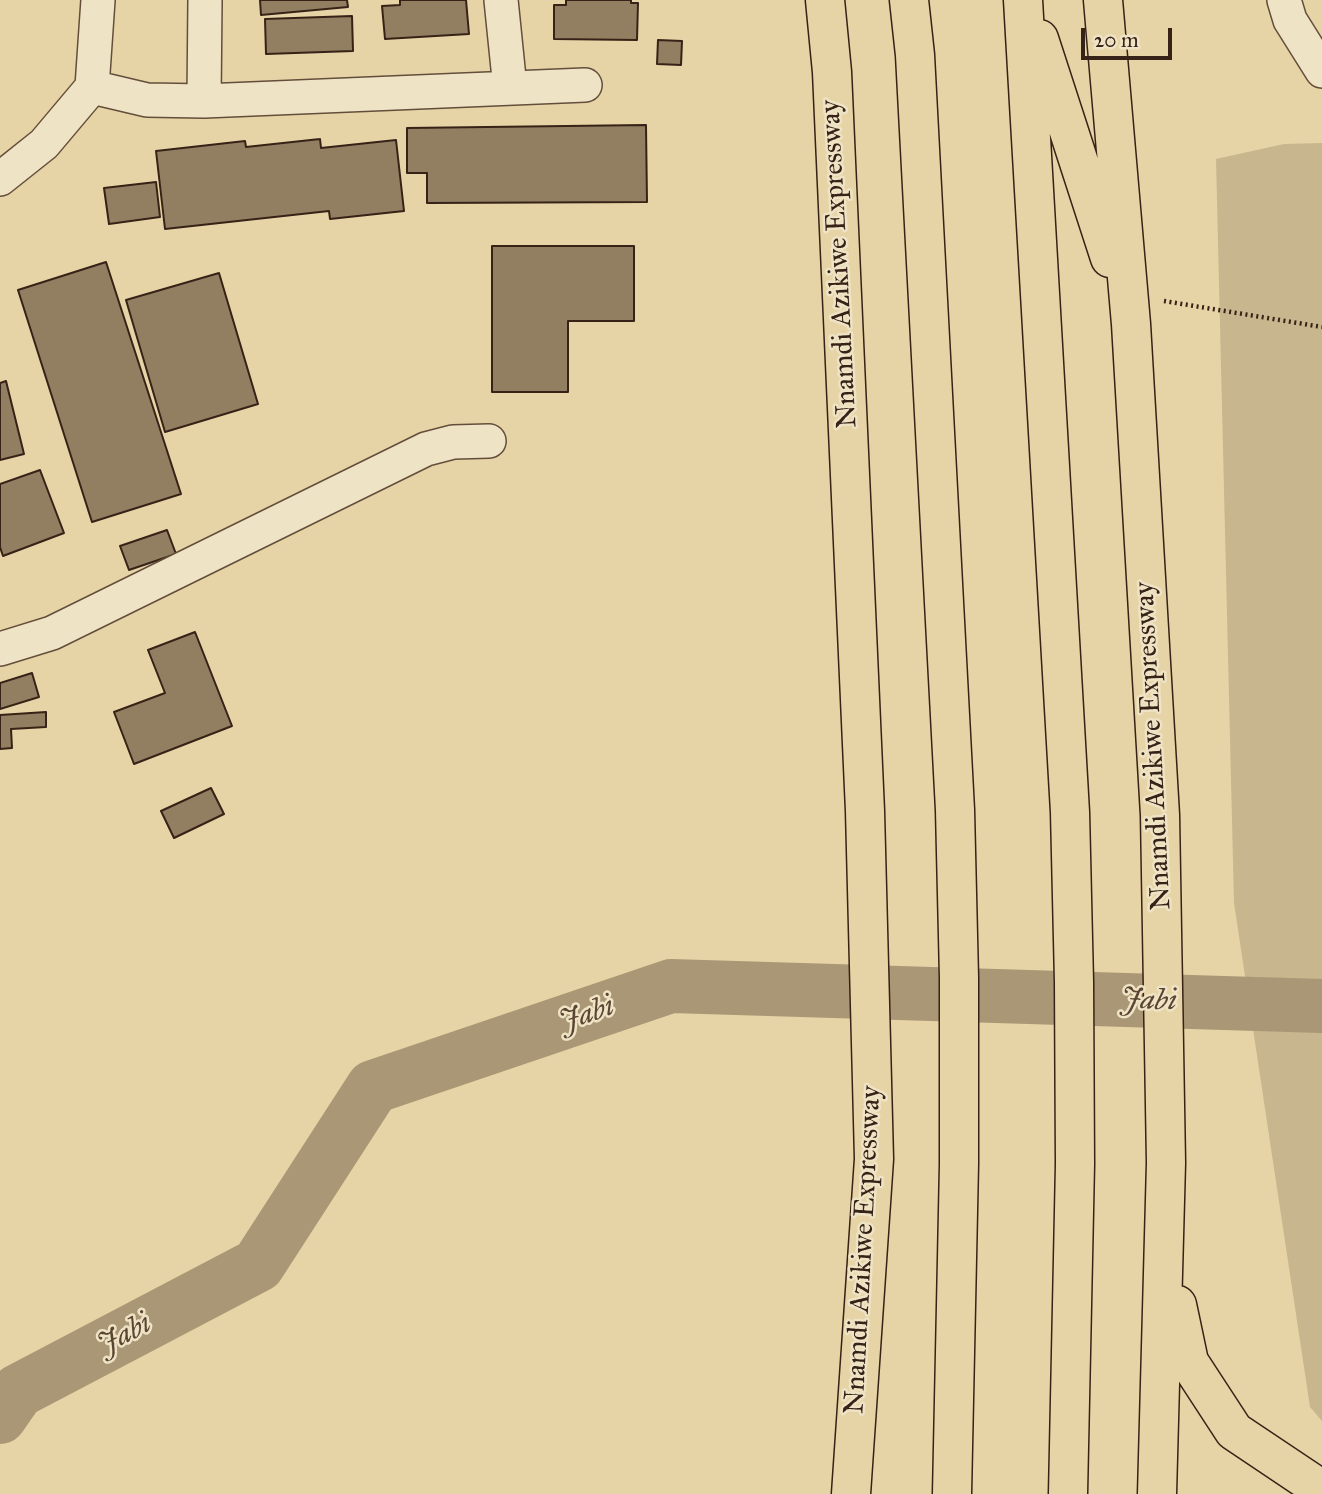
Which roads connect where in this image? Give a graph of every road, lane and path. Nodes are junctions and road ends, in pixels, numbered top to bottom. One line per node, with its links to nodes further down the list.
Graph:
1 (98, 0): 11 (street)
2 (205, 0): 13 (street)
3 (501, 0): 12 (street)
4 (825, 0): 21 (highway, Nnamdi Azikiwe Expressway)
5 (909, 0): 22 (highway)
6 (1025, 0): 15 (highway); 23 (highway)
7 (1103, 0): 15 (highway, Nnamdi Azikiwe Expressway)
8 (1284, 0): 9 (street)
9 (1322, 71)
10 (585, 85): 12 (street)
11 (92, 86): 13 (street); 14 (street)
12 (510, 88): 13 (street)
13 (204, 101)
14 (0, 179)
15 (1130, 309): 16 (path); 19 (highway, Nnamdi Azikiwe Expressway)
16 (1322, 327)
17 (489, 441): 18 (street)
18 (0, 649)
19 (1164, 1240): 20 (highway); 24 (highway, Nnamdi Azikiwe Expressway)
20 (1322, 1490)
21 (851, 1494)
22 (952, 1494)
23 (1068, 1494)
24 (1157, 1494)

